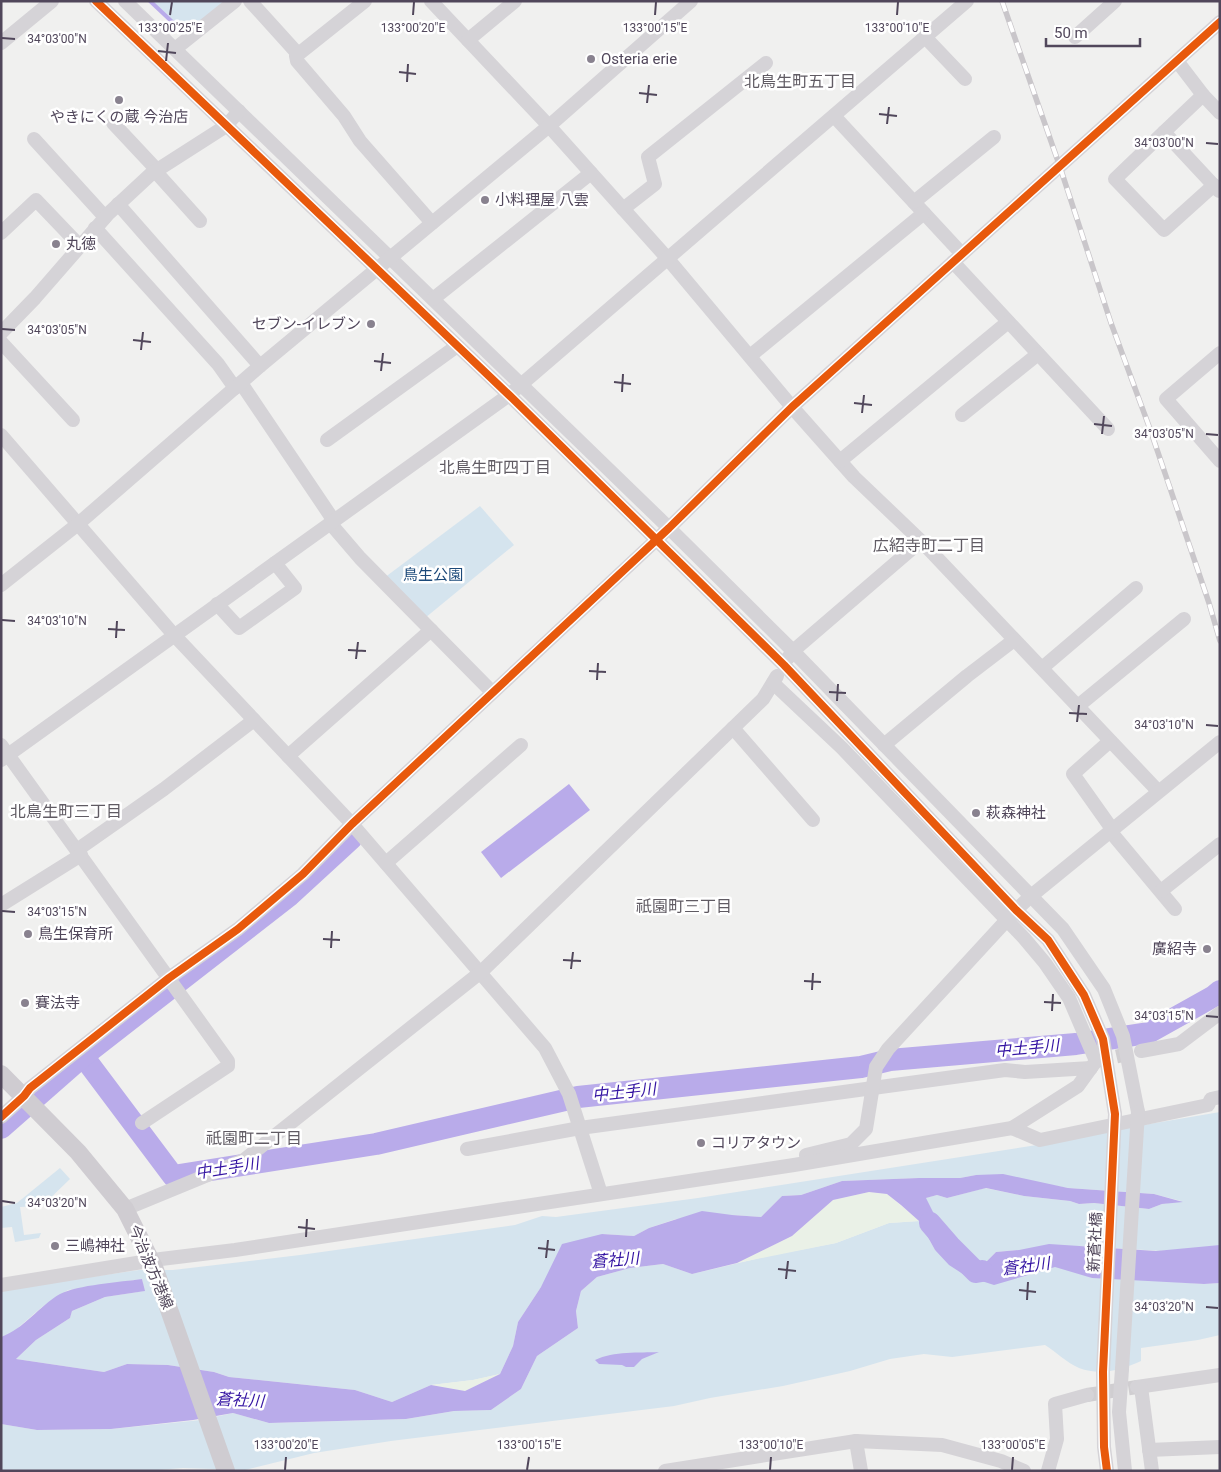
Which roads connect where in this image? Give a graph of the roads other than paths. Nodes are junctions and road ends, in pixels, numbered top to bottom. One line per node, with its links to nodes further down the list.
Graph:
1 (52, 1): 16 (street)
2 (96, 1): 27 (street)
3 (125, 1): 17 (street)
4 (235, 1): 17 (street)
5 (250, 1): 18 (street)
6 (431, 1): 15 (street)
7 (515, 1): 15 (street)
8 (691, 1): 28 (street)
9 (967, 1): 13 (street)
10 (1115, 1): 14 (street)
11 (355, 4): 18 (street)
12 (1220, 22): 19 (street)
13 (925, 37): 21 (street); 25 (street)
14 (1074, 37)
15 (468, 40): 28 (street)
16 (1, 42)
17 (175, 49): 23 (street)
18 (298, 54): 41 (street)
19 (1177, 61): 22 (street); 46 (street)
20 (766, 63): 37 (street)
21 (965, 78)
22 (1203, 95): 24 (street); 29 (street)
23 (239, 111): 27 (street); 45 (street)
24 (1220, 113)
25 (834, 116): 35 (street); 47 (street)
26 (113, 123): 32 (street)
27 (226, 126): 32 (street); 48 (street)
28 (549, 126): 33 (street); 41 (street)
29 (1164, 132): 34 (street); 34 (street)
30 (994, 137): 35 (street)
31 (34, 139): 39 (street)
32 (156, 171): 36 (street); 40 (street)
33 (591, 173): 37 (street); 49 (street)
34 (1217, 188)
35 (914, 202): 38 (street)
36 (118, 204): 39 (street); 57 (street)
37 (623, 209): 47 (street)
38 (924, 213): 46 (street); 55 (street)
39 (105, 217): 42 (street)
40 (200, 221)
41 (432, 223): 45 (street)
42 (95, 228): 44 (street); 60 (street)
43 (1, 233): 44 (street)
44 (80, 246): 51 (street)
45 (391, 258): 48 (street); 49 (street)
46 (958, 258): 50 (street); 62 (street)
47 (668, 259): 55 (street); 59 (street)
48 (378, 270): 53 (street); 57 (street)
49 (433, 299): 59 (street)
50 (1008, 322): 54 (street); 68 (street)
51 (1, 333)
52 (1, 342): 64 (street)
53 (457, 346): 61 (street); 67 (street)
54 (1038, 354): 63 (street); 65 (street)
55 (750, 356): 62 (street)
56 (1215, 357): 58 (street); 69 (street)
57 (260, 366): 60 (street)
58 (1220, 372)
59 (522, 384): 61 (street); 72 (street)
60 (238, 385): 70 (street); 71 (street)
61 (509, 395): 70 (street); 73 (street)
62 (792, 407): 68 (street); 72 (street)
63 (962, 415)
64 (73, 420)
65 (1108, 429)
66 (1, 435): 71 (street)
67 (327, 440)
68 (840, 461): 74 (street)
69 (1220, 461)
70 (332, 522): 75 (street); 80 (street)
71 (78, 524): 76 (street); 81 (street)
72 (669, 528): 73 (street); 83 (street)
73 (655, 539): 84 (street); 87 (street)
74 (921, 541): 82 (street); 83 (street)
75 (275, 563): 78 (street); 78 (street)
76 (1, 585)
77 (1136, 588): 85 (street)
78 (218, 604): 81 (street)
79 (1184, 619): 88 (street)
80 (431, 630): 87 (street); 96 (street)
81 (174, 636): 89 (street); 95 (street)
82 (1014, 640): 85 (street); 94 (street)
83 (792, 651): 84 (street); 94 (street)
84 (784, 665): 86 (street); 108 (street)
85 (1042, 668): 88 (street)
86 (773, 683): 90 (street); 108 (street)
87 (492, 692): 99 (street)
88 (1078, 706): 91 (street)
89 (254, 720): 96 (street); 102 (street)
90 (733, 728): 98 (street); 109 (street)
91 (1110, 741): 97 (street); 100 (street)
92 (1220, 742): 97 (street)
93 (521, 745): 103 (street)
94 (884, 745): 105 (street)
95 (4, 753): 102 (street)
96 (288, 756): 99 (street)
97 (1158, 791): 100 (street)
98 (813, 820)
99 (352, 824): 103 (street); 110 (street)
100 (1111, 830): 104 (street); 105 (street)
101 (1220, 844): 104 (street)
102 (79, 853): 106 (street); 110 (street)
103 (386, 864): 109 (street)
104 (1161, 892): 107 (street)
105 (1030, 896): 108 (street); 140 (street, bridge)
106 (1, 906)
107 (1175, 909)
108 (1012, 915): 113 (street); 115 (street); 139 (street, 新蒼社橋, bridge)
109 (481, 972): 120 (street); 125 (street)
110 (169, 978): 116 (street); 119 (street)
111 (1220, 1013): 112 (street)
112 (1141, 1052)
113 (1093, 1064): 115 (street); 121 (street)
114 (1, 1074): 116 (main road, 今治波方港線)
115 (872, 1087): 120 (street); 123 (street)
116 (24, 1096): 118 (street); 125 (main road, 今治波方港線)
117 (1220, 1097): 121 (street)
118 (1, 1117)
119 (142, 1123)
120 (580, 1127): 122 (street); 124 (street)
121 (1012, 1128): 123 (street)
122 (466, 1149)
123 (794, 1165): 124 (street)
124 (601, 1194): 126 (street)
125 (125, 1209): 126 (main road, 今治波方港線)
126 (153, 1264): 127 (street); 134 (main road, 今治波方港線)
127 (1, 1285)
128 (1220, 1375): 132 (street)
129 (1087, 1396): 138 (street)
130 (856, 1441): 133 (street); 136 (street); 137 (street)
131 (1220, 1448): 132 (street)
132 (1149, 1450): 141 (street)
133 (747, 1464): 135 (street)
134 (226, 1470)
135 (664, 1471)
136 (861, 1471)
137 (1024, 1471)
138 (1048, 1471)
139 (1108, 1471)
140 (1125, 1471)
141 (1152, 1471)

